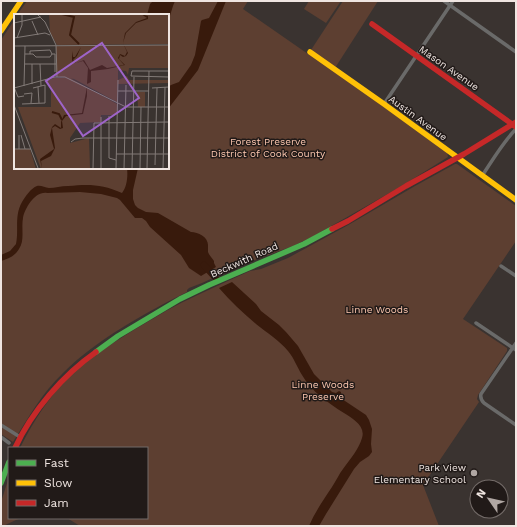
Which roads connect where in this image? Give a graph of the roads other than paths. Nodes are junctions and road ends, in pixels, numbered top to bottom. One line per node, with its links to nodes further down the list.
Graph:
1 (21, 1): 6 (street)
2 (444, 1): 4 (street)
3 (453, 1): 4 (street)
4 (450, 6): 8 (street); 9 (street)
5 (372, 24): 9 (street, Mason Avenue)
6 (1, 31)
7 (310, 52): 10 (street, Austin Avenue)
8 (516, 52)
9 (416, 56): 10 (street); 11 (street, Mason Avenue)
10 (384, 104): 12 (street, Austin Avenue)
11 (515, 126): 12 (street, Beckwith Road); 13 (street)
12 (457, 158): 13 (street, Austin Avenue); 23 (street, Beckwith Road)
13 (482, 176): 14 (street, Austin Avenue)
14 (516, 200)
15 (501, 266): 16 (street)
16 (516, 276)
17 (476, 323): 19 (street)
18 (516, 343): 19 (street)
19 (514, 349): 21 (street)
20 (1, 425): 23 (street)
21 (516, 425)
22 (1, 437): 24 (street)
23 (20, 437): 25 (street, Beckwith Road)
24 (10, 443)
25 (15, 447)
26 (8, 465): 27 (street)
27 (1, 483)

